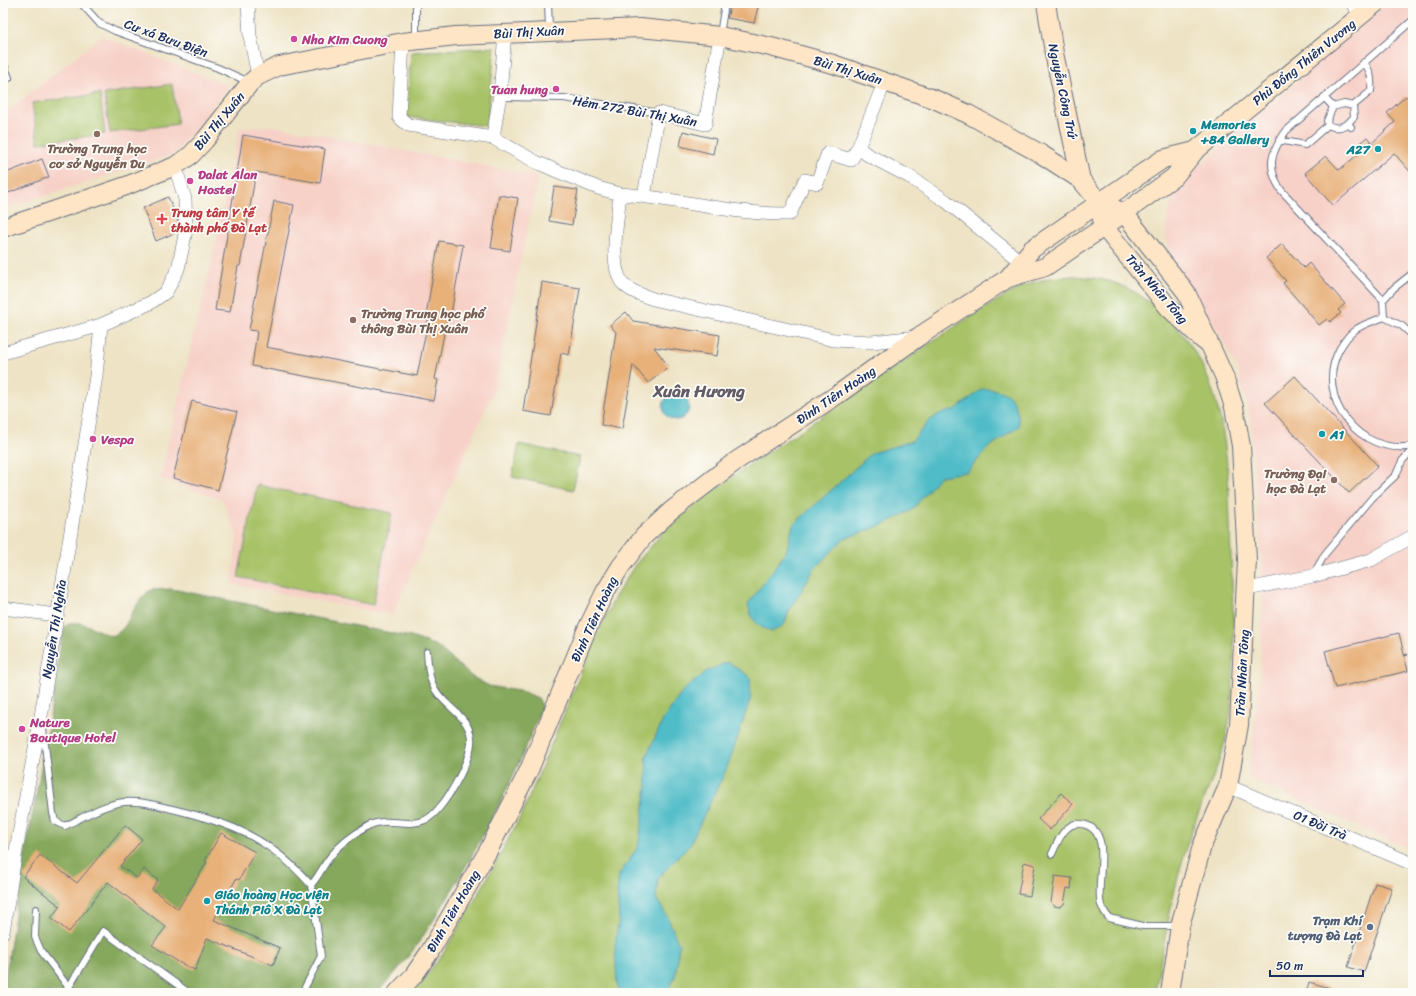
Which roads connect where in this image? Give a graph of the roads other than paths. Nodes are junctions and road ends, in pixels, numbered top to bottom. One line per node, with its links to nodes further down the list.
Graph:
1 (81, 3): 17 (lane, Cư xá Bưu Điện)
2 (248, 3): 17 (street)
3 (416, 3): 13 (lane)
4 (548, 3): 10 (lane)
5 (725, 3): 12 (lane)
6 (1046, 3): 30 (main road, Nguyễn Công Trứ)
7 (1376, 3): 8 (main road, Phù Đổng Thiên Vương)
8 (1356, 9): 28 (main road, Phù Đổng Thiên Vương)
9 (1413, 20): 15 (lane)
10 (550, 31): 11 (main road, Bùi Thị Xuân); 12 (main road, Bùi Thị Xuân)
11 (505, 34): 13 (main road, Bùi Thị Xuân); 19 (street)
12 (720, 36): 18 (main road, Bùi Thị Xuân); 23 (street, Hẻm 272 Bùi Thị Xuân)
13 (410, 41): 17 (main road, Bùi Thị Xuân); 25 (street)
14 (3, 62): 16 (lane)
15 (1364, 62): 20 (lane); 21 (lane)
16 (9, 78)
17 (254, 80): 29 (main road, Bùi Thị Xuân)
18 (885, 81): 27 (street); 30 (main road, Bùi Thị Xuân)
19 (499, 97): 23 (lane, Hẻm 272 Bùi Thị Xuân); 25 (street)
20 (1324, 97): 22 (lane); 26 (lane)
21 (1353, 106): 22 (lane); 24 (lane)
22 (1333, 107): 24 (lane)
23 (660, 113): 32 (street)
24 (1328, 125): 26 (lane)
25 (493, 138): 31 (street)
26 (1279, 140): 40 (lane)
27 (858, 148): 32 (street); 37 (street)
28 (1196, 151): 33 (main road, Phù Đổng Thiên Vương); 34 (main road, Phù Đổng Thiên Vương)
29 (175, 166): 36 (main road, Bùi Thị Xuân); 42 (street)
30 (1081, 180): 33 (main road)
31 (620, 194): 32 (street); 44 (street)
32 (644, 196)
33 (1099, 202): 34 (main road); 35 (main road); 37 (main road, Đinh Tiên Hoàng)
34 (1124, 213): 35 (main road, Phù Đổng Thiên Vương); 45 (main road, Trần Nhân Tông)
35 (1104, 227): 39 (main road, Đinh Tiên Hoàng); 45 (main road, Trần Nhân Tông)
36 (3, 228)
37 (1021, 262): 39 (main road, Đinh Tiên Hoàng)
38 (1413, 273): 40 (lane)
39 (1008, 278): 44 (main road, Đinh Tiên Hoàng)
40 (1383, 300): 41 (lane)
41 (1384, 317): 43 (lane); 47 (lane)
42 (101, 325): 46 (street); 52 (street, Nguyễn Thị Nghĩa)
43 (1413, 336)
44 (918, 337): 67 (main road, Đinh Tiên Hoàng)
45 (1212, 348): 50 (main road, Trần Nhân Tông)
46 (3, 353)
47 (1413, 447): 49 (lane)
48 (1413, 536): 49 (street)
49 (1313, 576): 50 (street)
50 (1247, 589): 55 (main road, Trần Nhân Tông)
51 (3, 608): 52 (street)
52 (56, 615): 54 (street, Nguyễn Thị Nghĩa)
53 (427, 652): 59 (lane)
54 (41, 716): 56 (street, Nguyễn Thị Nghĩa); 59 (lane)
55 (1228, 786): 58 (street, 01 Đồi Trà); 61 (main road, Trần Nhân Tông)
56 (9, 848): 62 (street, Nguyễn Thị Nghĩa)
57 (1052, 854): 61 (lane)
58 (1413, 864)
59 (311, 885): 66 (lane)
60 (36, 909): 63 (lane)
61 (1180, 926): 68 (main road, Trần Nhân Tông)
62 (3, 932)
63 (68, 987): 64 (lane); 65 (lane)
64 (73, 993)
65 (189, 993)
66 (302, 993)
67 (397, 993)
68 (1170, 993)

